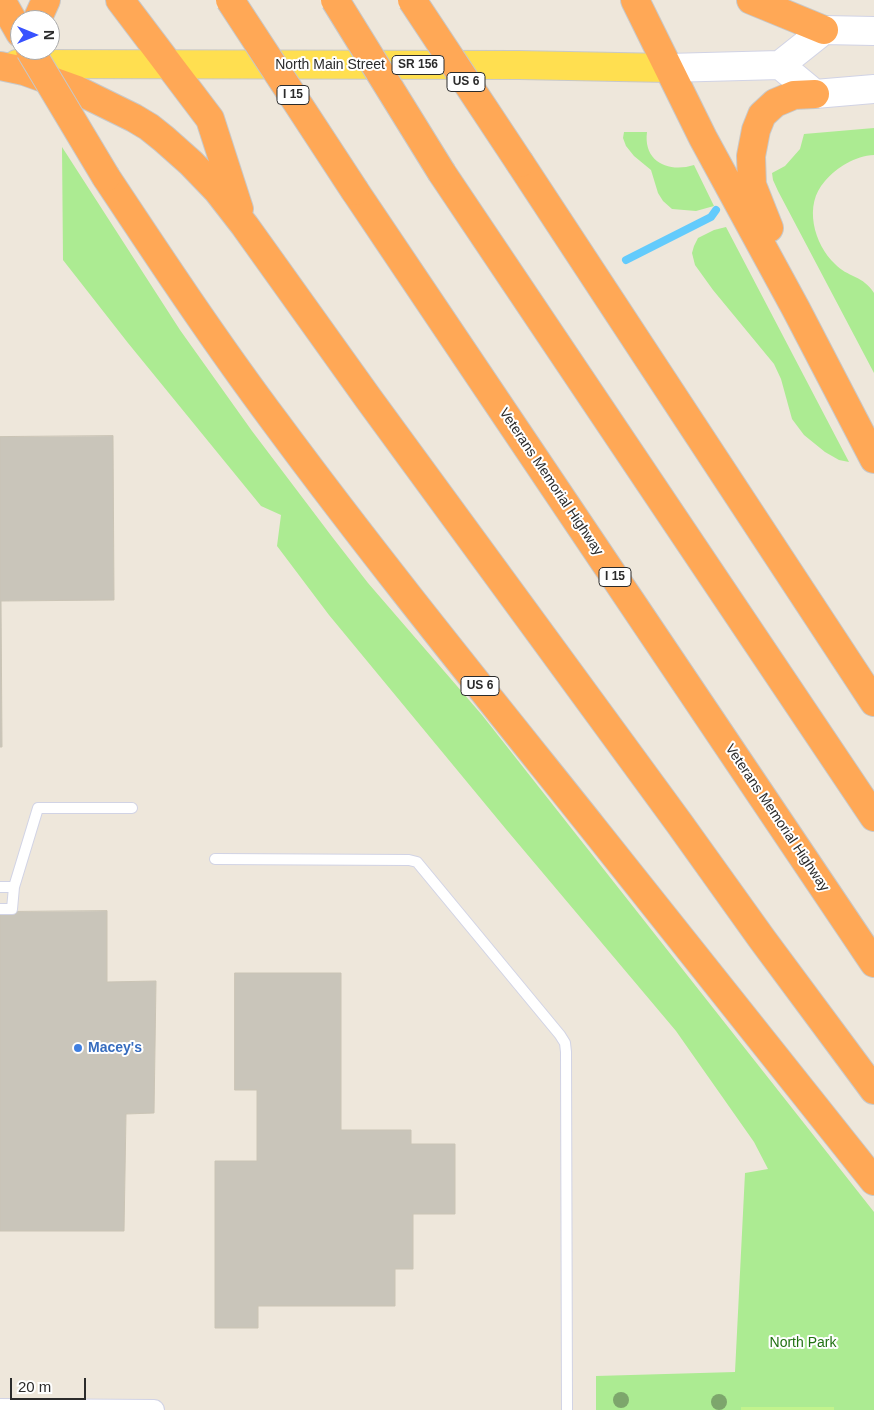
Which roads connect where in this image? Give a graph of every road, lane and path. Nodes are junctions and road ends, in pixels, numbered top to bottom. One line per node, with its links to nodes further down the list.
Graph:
1 (1, 0): 8 (highway)
2 (120, 0): 12 (highway)
3 (230, 0): 28 (highway, Veterans Memorial Highway / I 15, bridge)
4 (335, 0): 23 (highway, bridge)
5 (412, 0): 21 (highway, US 6, bridge)
6 (635, 0): 15 (highway)
7 (750, 0): 9 (highway)
8 (10, 16)
9 (824, 30): 10 (main road); 14 (main road)
10 (874, 31)
11 (36, 60): 30 (highway, US 6, bridge)
12 (169, 64): 13 (main road, North Main Street / SR 156); 15 (main road, North Main Street / SR 156); 18 (highway)
13 (0, 65): 18 (highway)
14 (780, 65): 15 (main road, North Main Street); 17 (main road)
15 (668, 68): 19 (highway)
16 (874, 89): 17 (main road)
17 (815, 94): 19 (highway)
18 (245, 226): 29 (highway)
19 (796, 309): 20 (highway)
20 (874, 459)
21 (874, 702)
22 (132, 808): 26 (lane)
23 (874, 817)
24 (215, 859): 33 (lane)
25 (0, 887): 26 (lane)
26 (14, 887): 27 (lane)
27 (0, 909)
28 (874, 963)
29 (874, 1090)
30 (874, 1181)
31 (0, 1409): 32 (street)
32 (154, 1410)
33 (568, 1410)

